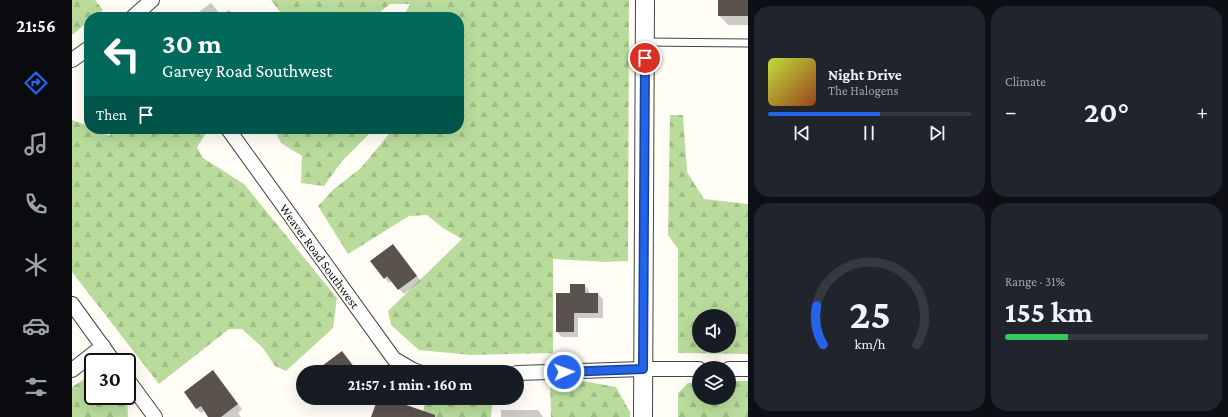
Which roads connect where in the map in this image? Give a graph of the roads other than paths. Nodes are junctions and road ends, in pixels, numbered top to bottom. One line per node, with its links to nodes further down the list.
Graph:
1 (645, 0): 2 (street)
2 (645, 42): 3 (lane); 11 (street)
3 (748, 43)
4 (84, 52): 5 (street)
5 (72, 60)
6 (232, 134): 10 (street, Weaver Road Southwest)
7 (72, 304): 8 (street)
8 (103, 346): 9 (street); 15 (street)
9 (108, 353)
10 (404, 365)
11 (643, 369): 12 (street); 16 (street); 19 (street)
12 (692, 369)
13 (736, 369): 14 (street)
14 (748, 369)
15 (72, 370)
16 (524, 373)
17 (136, 391): 18 (street)
18 (155, 417)
19 (643, 417)

